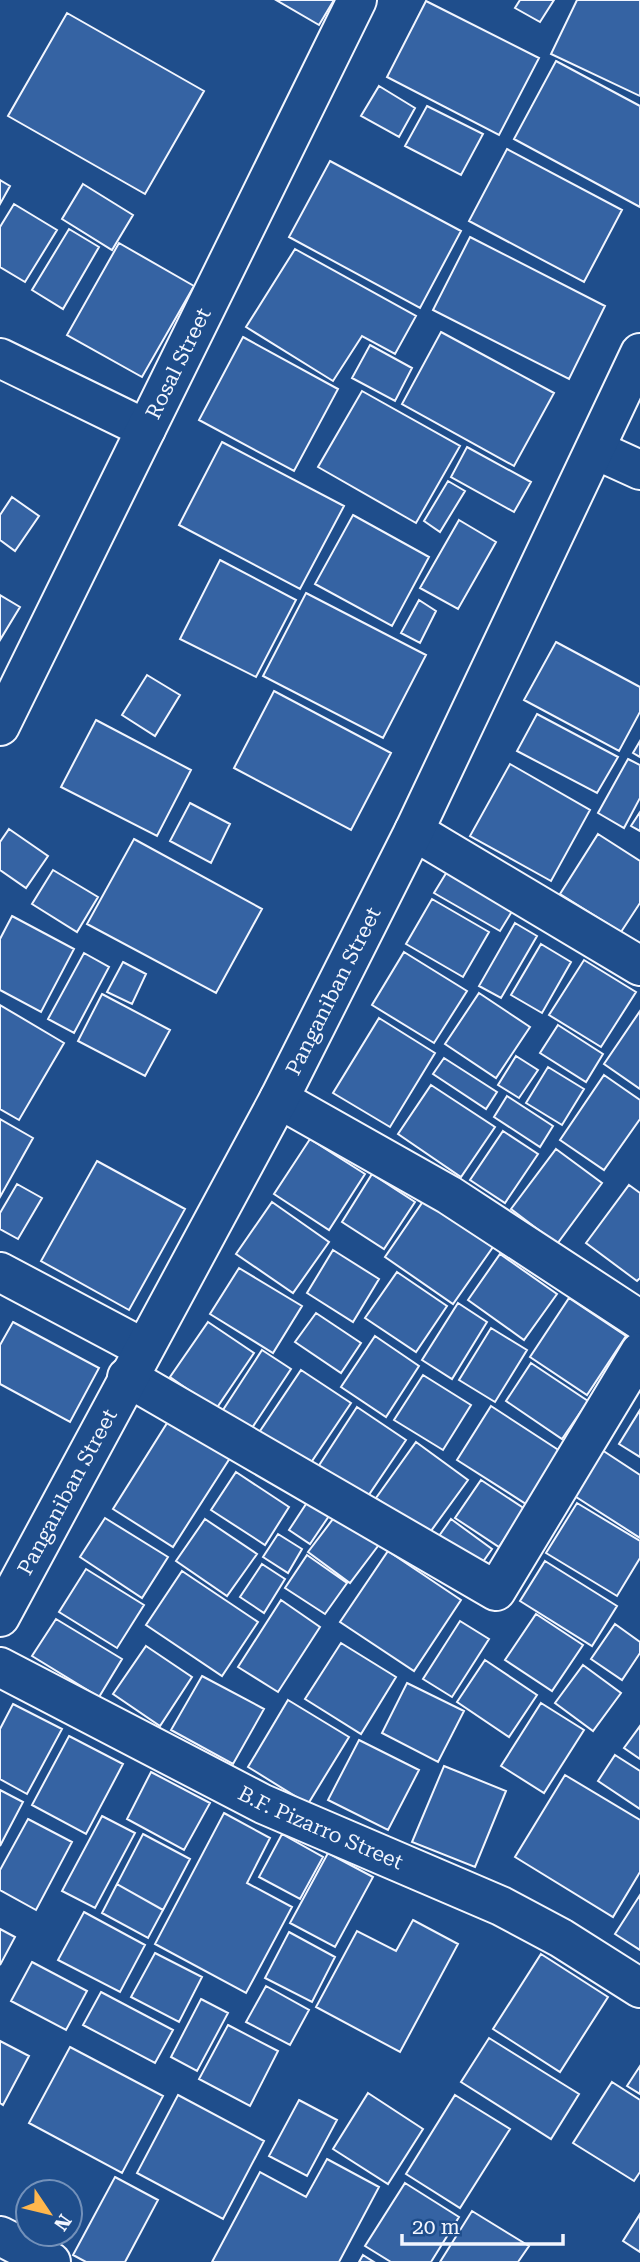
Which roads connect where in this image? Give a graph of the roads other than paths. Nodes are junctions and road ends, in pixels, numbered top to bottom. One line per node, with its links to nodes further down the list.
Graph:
1 (357, 0): 4 (street, Rosal Street)
2 (640, 353): 5 (street, Panganiban Street)
3 (0, 358): 4 (street)
4 (146, 429): 7 (street, Rosal Street)
5 (596, 450): 6 (street); 8 (street, Panganiban Street)
6 (640, 470)
7 (0, 726)
8 (414, 831): 9 (street); 10 (street, Panganiban Street)
9 (640, 967)
10 (279, 1099): 12 (street); 14 (street, Panganiban Street)
11 (0, 1272): 14 (street)
12 (640, 1320)
13 (640, 1352): 14 (street)
14 (135, 1362): 15 (street, Panganiban Street)
15 (0, 1617)
16 (0, 1667): 17 (street, B.F. Pizarro Street)
17 (640, 1988)
18 (0, 2236): 19 (street)
19 (51, 2262)

